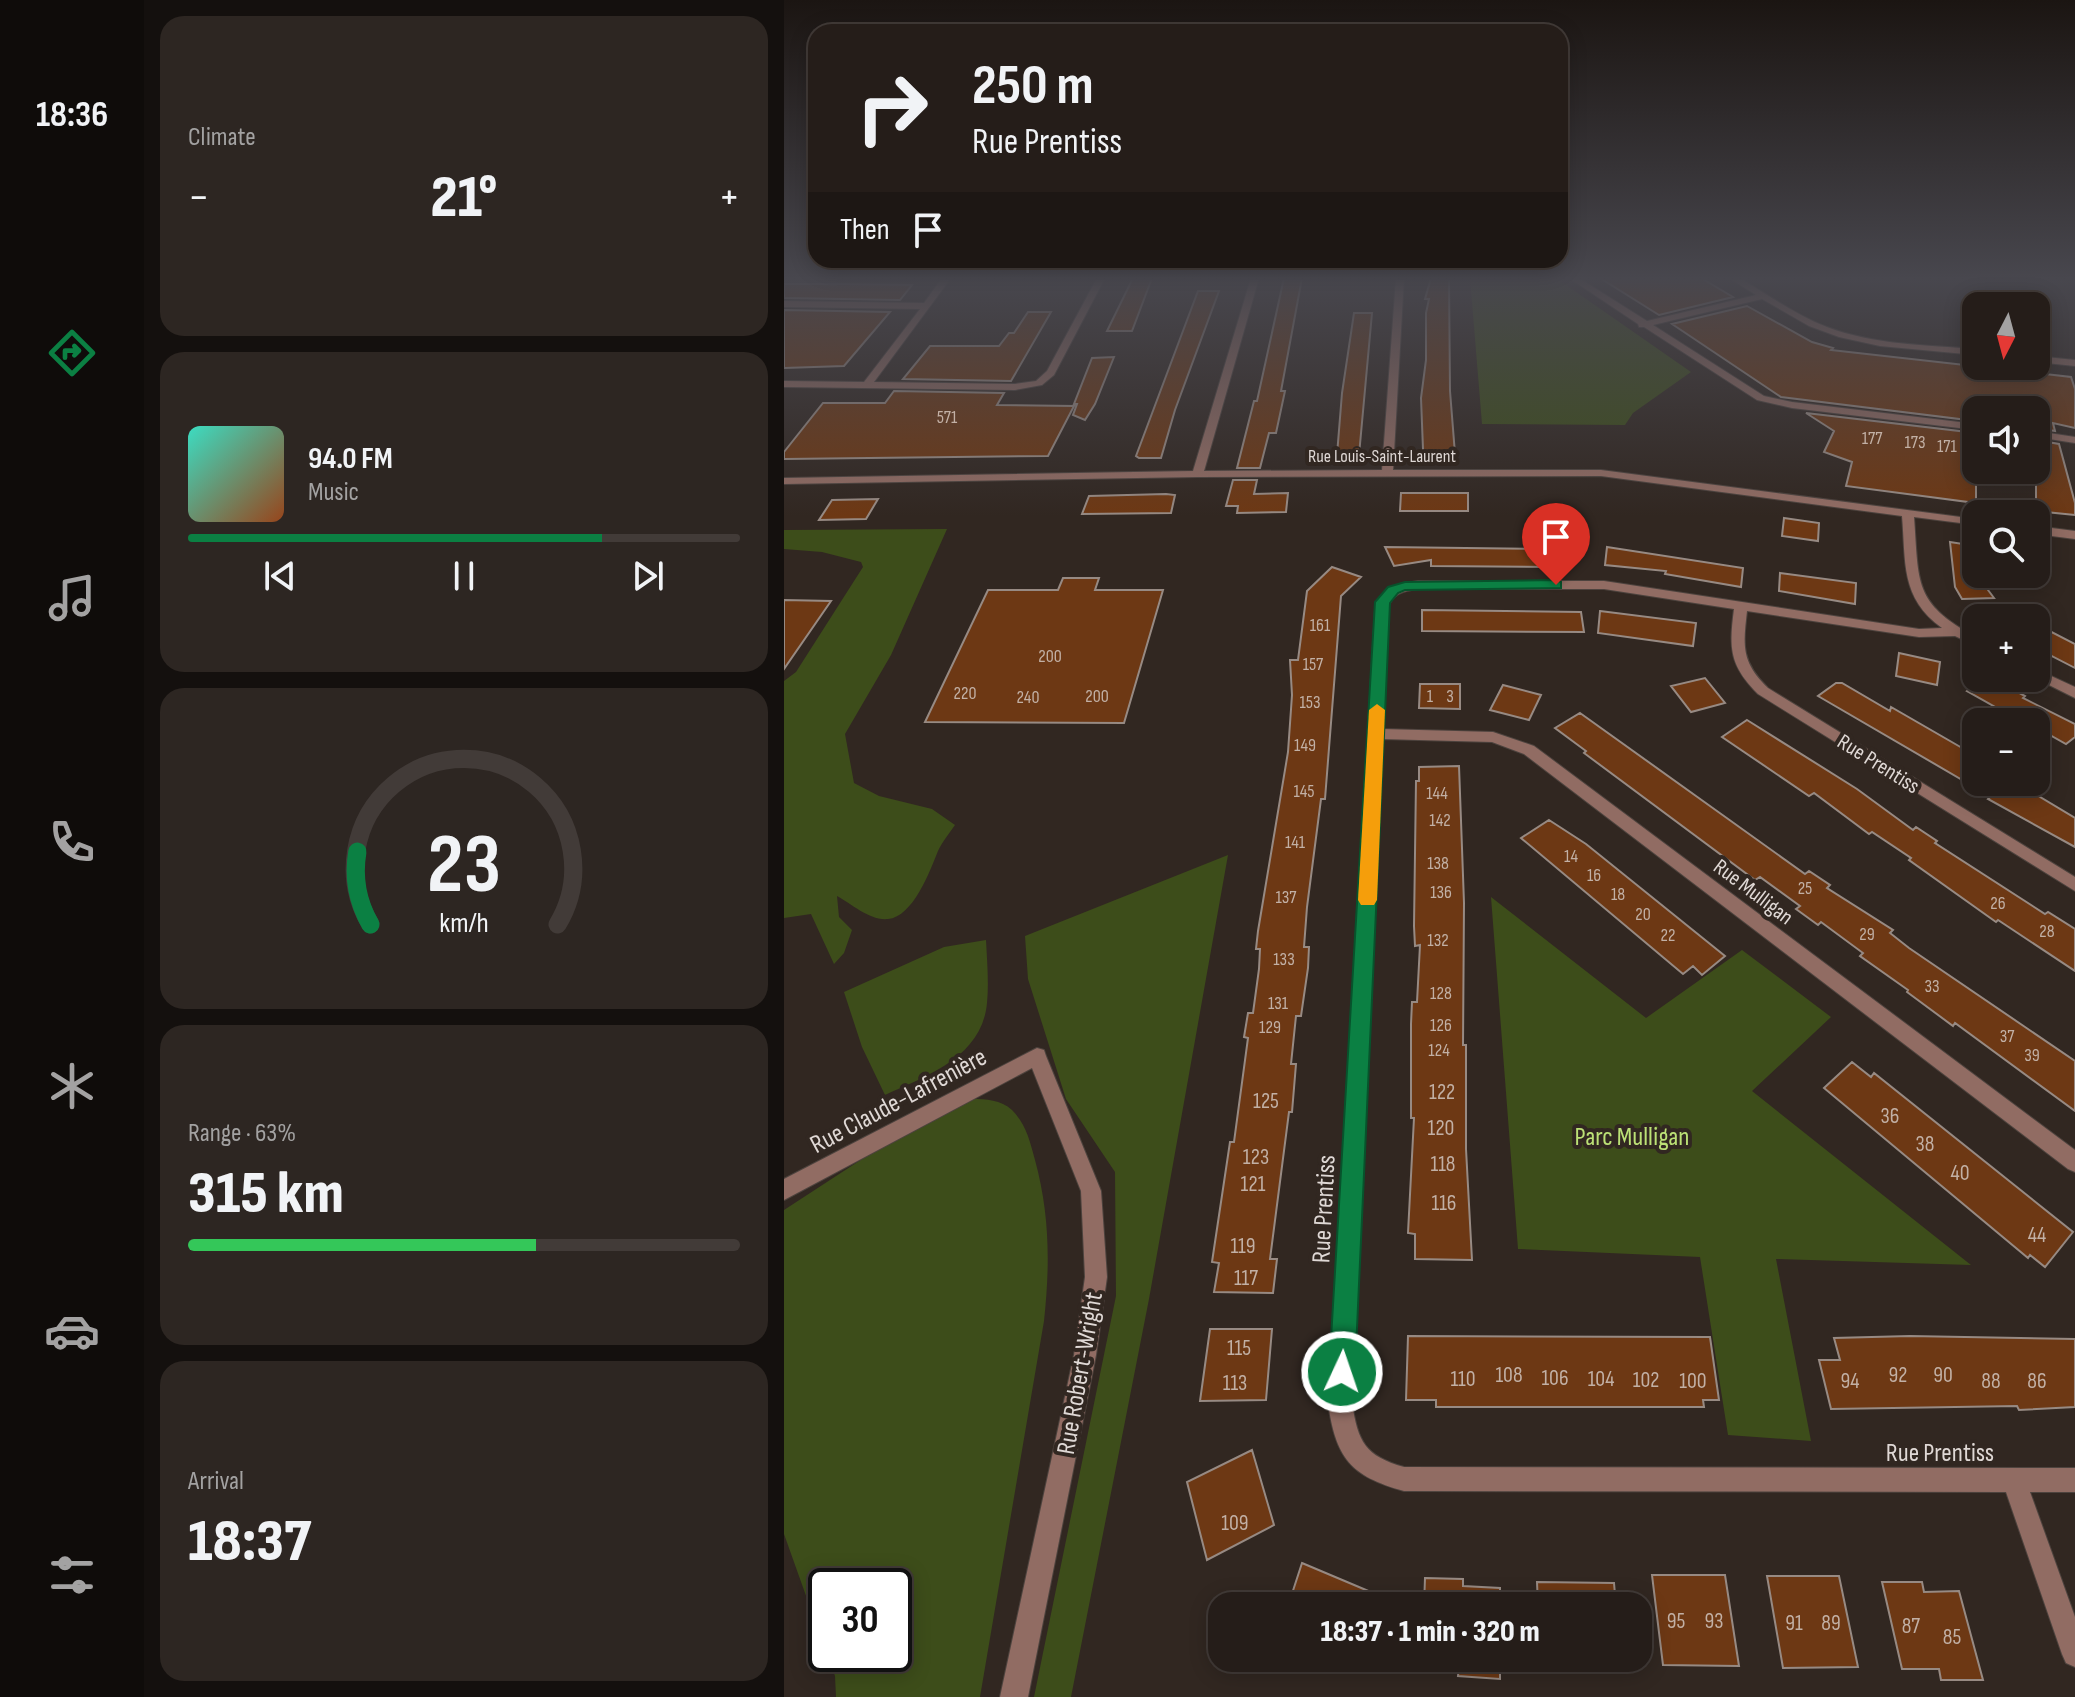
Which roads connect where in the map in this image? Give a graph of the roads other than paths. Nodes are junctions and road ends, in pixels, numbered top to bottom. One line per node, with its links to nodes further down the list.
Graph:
1 (888, 357): 9 (street)
2 (1059, 357): 9 (street)
3 (1232, 357): 13 (street)
4 (1395, 357): 14 (street)
5 (1694, 357): 10 (street)
6 (2050, 360): 7 (street)
7 (2075, 363)
8 (784, 384): 9 (street)
9 (867, 385)
10 (1962, 425)
11 (2050, 436): 12 (street)
12 (2075, 440)
13 (1198, 474): 14 (street, Rue Louis-Saint-Laurent); 15 (street, Rue Louis-Saint-Laurent)
14 (1387, 474): 16 (street, Rue Louis-Saint-Laurent)
15 (784, 481)
16 (1908, 513): 17 (street, Rue Louis-Saint-Laurent); 21 (street)
17 (1962, 520)
18 (2050, 532): 19 (street)
19 (2075, 535)
20 (1741, 607): 21 (street, Rue Prentiss); 25 (street, Rue Prentiss); 26 (street, Rue Prentiss)
21 (1956, 632): 22 (street)
22 (1962, 635)
23 (2050, 680): 24 (street)
24 (2075, 693)
25 (1377, 734): 28 (street, Rue Mulligan); 31 (street, Rue Prentiss)
26 (2075, 885)
27 (1037, 1056): 29 (street, Rue Claude-Lafrenière); 33 (street, Rue Robert-Wright)
28 (2075, 1162)
29 (784, 1190)
30 (2075, 1480): 31 (street, Rue Prentiss)
31 (2014, 1481): 32 (street)
32 (2075, 1654)
33 (1014, 1697)

